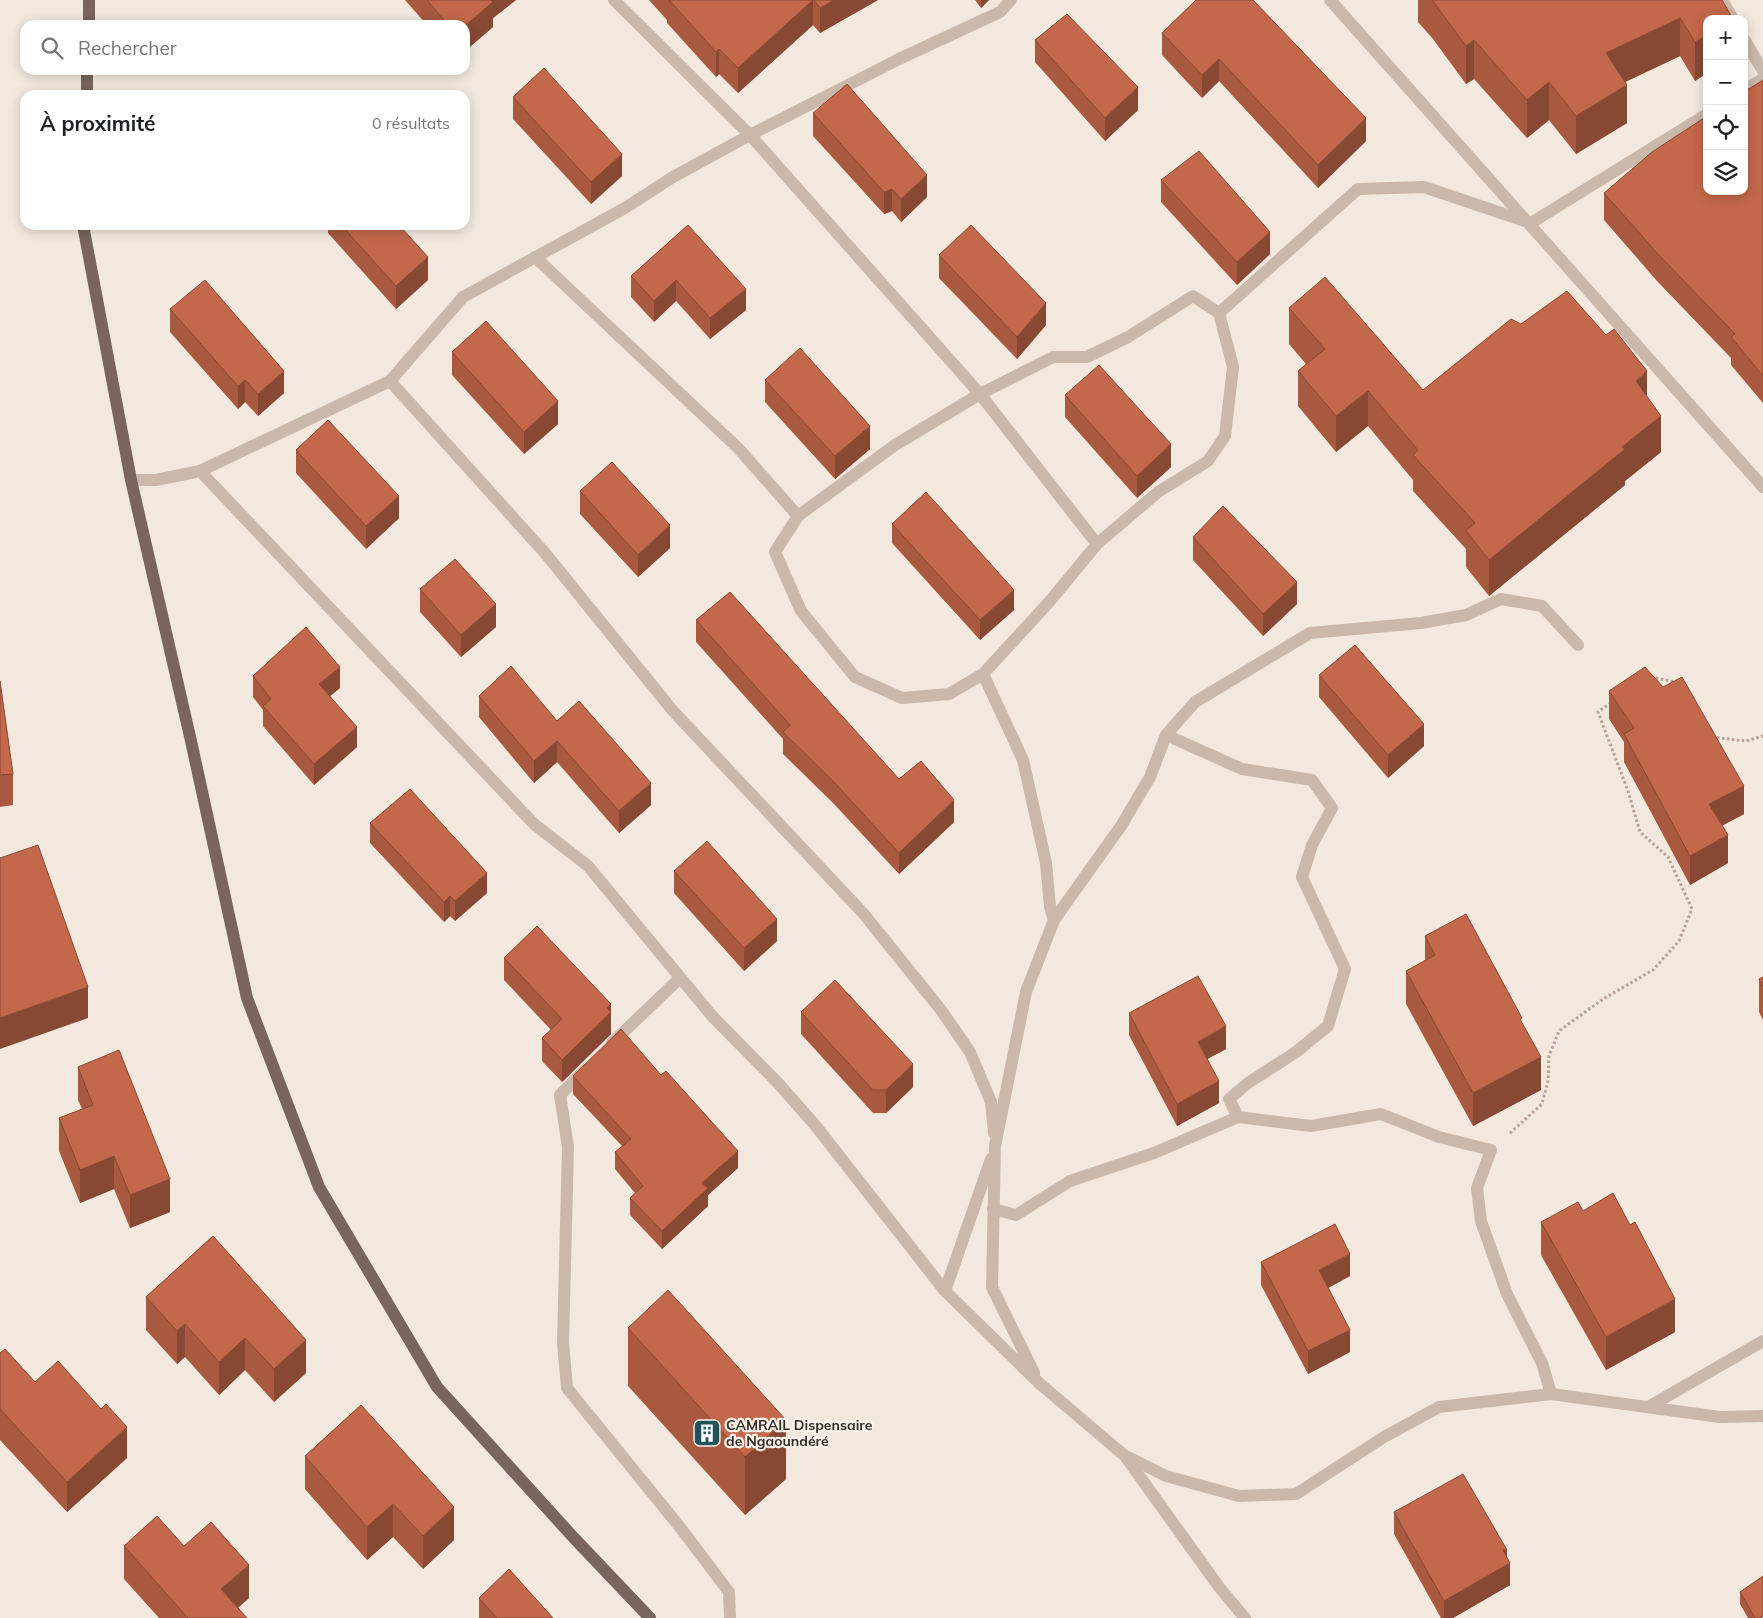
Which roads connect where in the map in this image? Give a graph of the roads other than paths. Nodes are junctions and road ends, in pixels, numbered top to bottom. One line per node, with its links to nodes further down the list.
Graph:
1 (89, 0): 7 (main road)
2 (614, 0): 15 (street)
3 (1010, 0): 15 (street)
4 (1330, 0): 16 (street)
5 (1722, 0): 6 (street)
6 (1731, 15)
7 (89, 20)
8 (1748, 46): 9 (street)
9 (1763, 71)
10 (87, 75): 13 (main road)
11 (1763, 79): 12 (street)
12 (1748, 88)
13 (86, 90)
14 (1703, 116): 16 (street)
15 (750, 135): 18 (street); 21 (street)
16 (1531, 224): 19 (street); 24 (street)
17 (84, 230): 23 (main road)
18 (535, 257): 20 (street); 25 (street)
19 (1219, 312): 21 (street); 26 (street)
20 (390, 381): 22 (street); 33 (street)
21 (980, 394): 25 (street); 26 (street)
22 (200, 471): 23 (street); 31 (street)
23 (131, 480): 42 (main road)
24 (1761, 480)
25 (798, 516): 28 (street)
26 (1097, 544): 28 (street)
27 (1578, 645): 29 (street)
28 (984, 674): 30 (street)
29 (1166, 735): 30 (street); 32 (street)
30 (1054, 920): 33 (street)
31 (680, 978): 35 (street); 43 (street)
32 (1238, 1116): 34 (street); 38 (street)
33 (995, 1146): 34 (street); 35 (street)
34 (993, 1209): 37 (street)
35 (945, 1291): 37 (street)
36 (1763, 1341): 39 (street)
37 (1039, 1383): 41 (street)
38 (1551, 1394): 39 (street); 41 (street)
39 (1650, 1406): 40 (street)
40 (1763, 1416)
41 (1126, 1456): 44 (street)
42 (650, 1618)
43 (730, 1618)
44 (1246, 1618)

